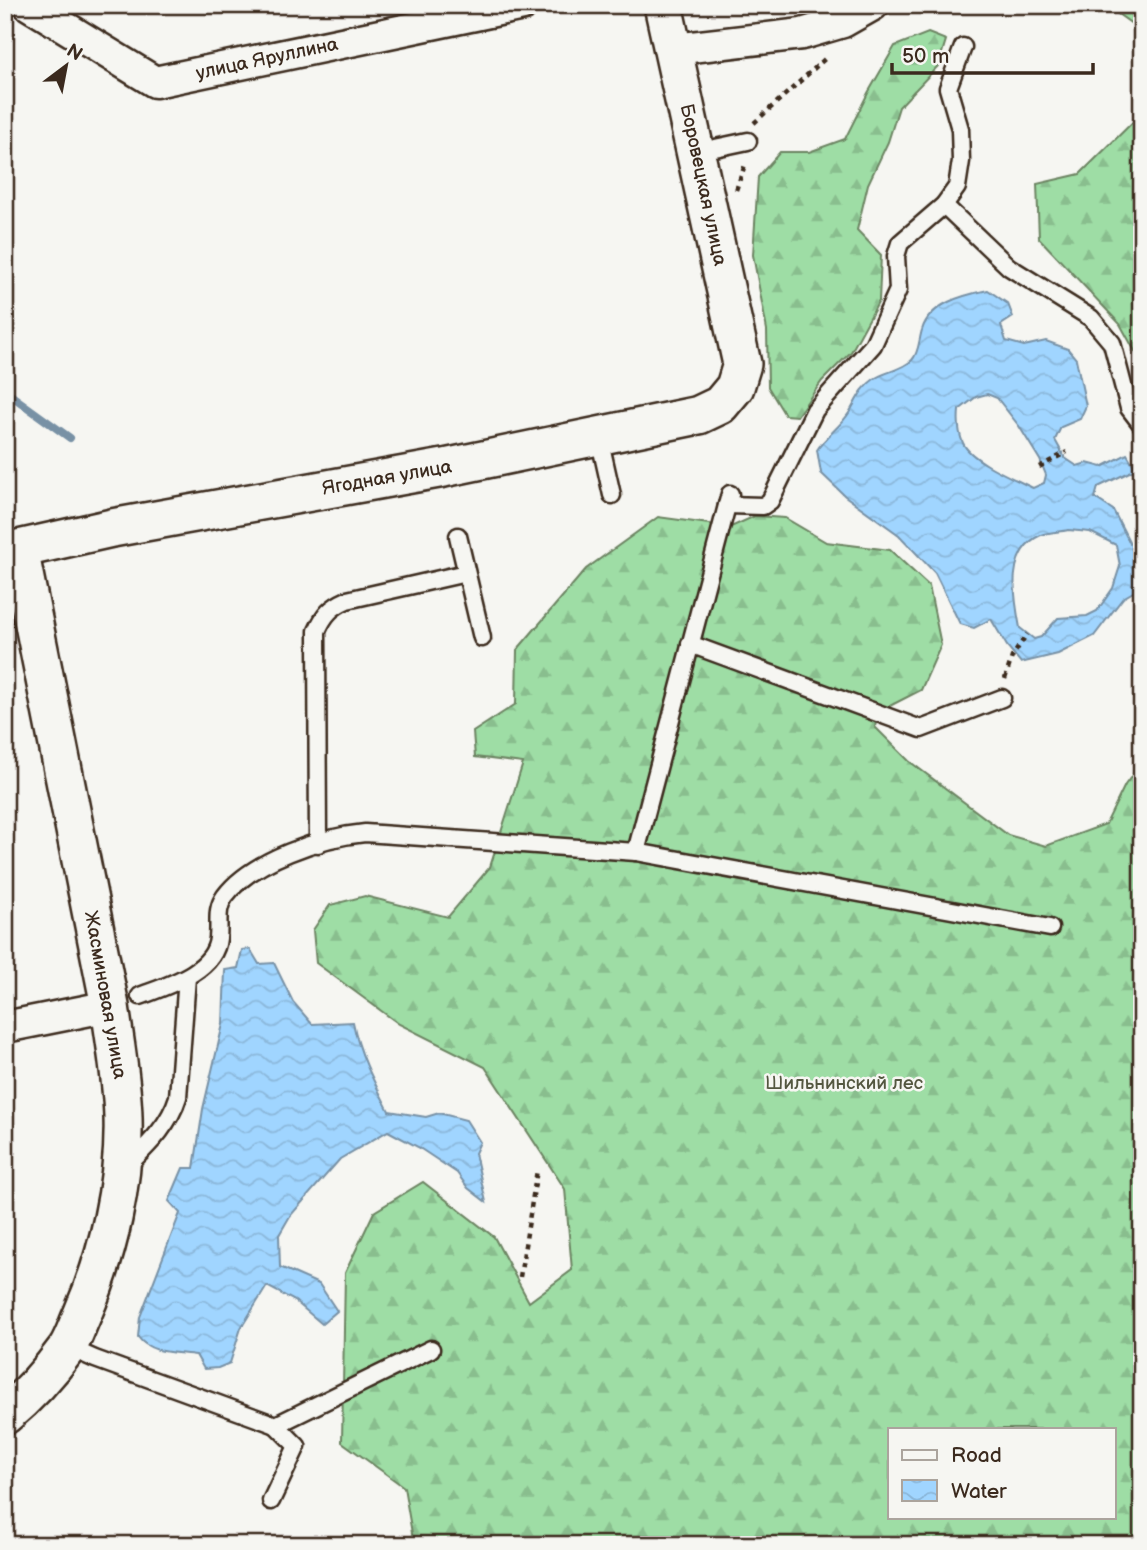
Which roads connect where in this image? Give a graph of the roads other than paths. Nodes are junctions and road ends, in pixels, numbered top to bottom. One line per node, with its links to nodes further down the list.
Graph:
1 (29, 5): 2 (street, улица Яруллина)
2 (523, 5)
3 (663, 5): 6 (street, Боровецкая улица)
4 (873, 5): 6 (street)
5 (963, 47): 9 (lane)
6 (674, 49): 8 (street, Боровецкая улица)
7 (748, 141): 8 (lane)
8 (696, 152): 10 (street, Боровецкая улица)
9 (944, 205): 11 (lane); 18 (lane)
10 (742, 364): 12 (street, Ягодная улица)
11 (1142, 425)
12 (599, 437): 13 (lane); 15 (street, Ягодная улица)
13 (612, 495)
14 (458, 536): 16 (lane)
15 (12, 551): 24 (street, Жасминовая улица)
16 (466, 573): 17 (lane); 20 (lane)
17 (482, 638)
18 (690, 644): 19 (lane); 21 (lane)
19 (1002, 698)
20 (318, 844): 21 (lane); 23 (lane)
21 (636, 852): 22 (lane)
22 (1049, 928)
23 (187, 977): 24 (lane); 26 (lane)
24 (125, 1001): 25 (street); 26 (street, Жасминовая улица)
25 (5, 1027)
26 (119, 1174): 27 (street, Жасминовая улица)
27 (68, 1347): 29 (street, Жасминовая улица); 30 (lane)
28 (431, 1349): 30 (lane)
29 (5, 1415)
30 (276, 1426): 31 (lane)
31 (271, 1501)

